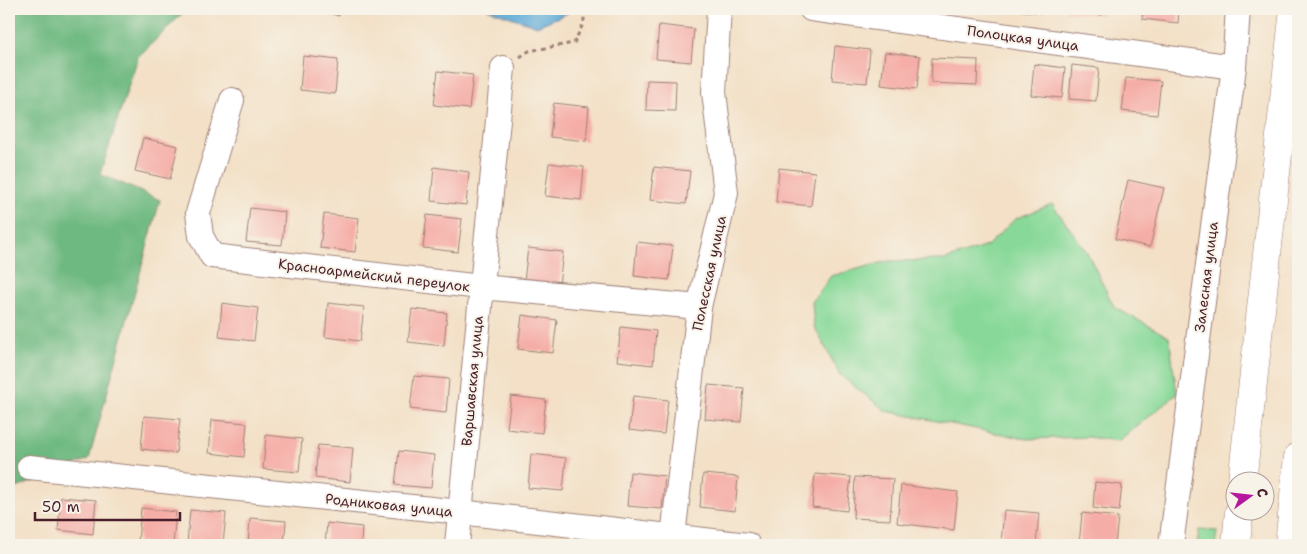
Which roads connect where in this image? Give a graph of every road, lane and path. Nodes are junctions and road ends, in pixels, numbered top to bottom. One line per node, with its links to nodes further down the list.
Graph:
1 (586, 9): 8 (path)
2 (719, 9): 12 (street, Полесская улица)
3 (811, 9): 7 (street, Полоцкая улица)
4 (1238, 9): 7 (street, Залесная улица)
5 (1282, 9): 9 (main road)
6 (1294, 9): 9 (main road)
7 (1234, 67): 21 (street, Залесная улица)
8 (503, 68): 11 (street, Варшавская улица)
9 (1285, 86): 15 (main road)
10 (232, 100): 11 (street, Красноармейский переулок)
11 (481, 287): 12 (street, Красноармейский переулок); 16 (street, Варшавская улица)
12 (699, 306): 18 (street, Полесская улица)
13 (1298, 457): 23 (main road)
14 (29, 467): 16 (street, Родниковая улица)
15 (1243, 472)
16 (460, 512): 18 (street, Родниковая улица); 19 (street, Варшавская улица)
17 (1238, 522): 22 (main road)
18 (673, 537): 20 (street, Родниковая улица)
19 (457, 545)
20 (748, 545)
21 (1171, 545)
22 (1236, 545)
23 (1289, 545)

